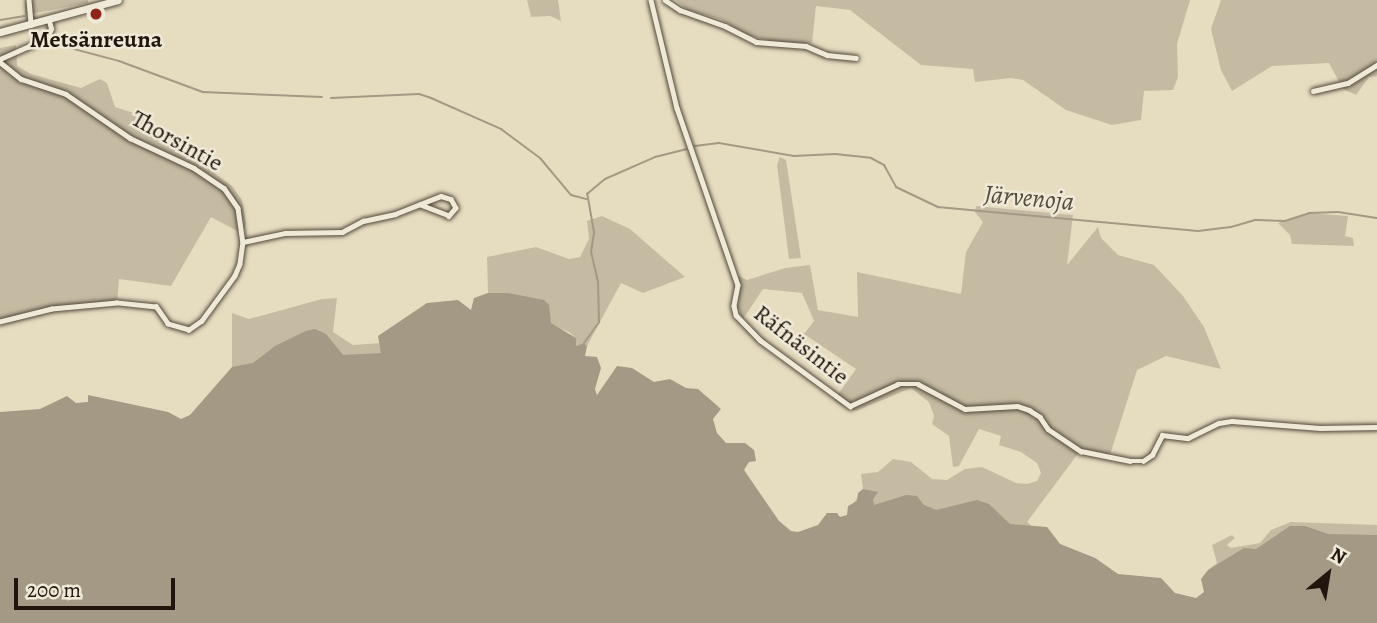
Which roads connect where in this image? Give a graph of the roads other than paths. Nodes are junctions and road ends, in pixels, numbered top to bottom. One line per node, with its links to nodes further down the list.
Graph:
1 (29, 0): 6 (street)
2 (118, 0): 5 (main road)
3 (651, 0): 15 (street, Räfnäsintie)
4 (665, 0): 8 (street)
5 (49, 21): 6 (main road); 9 (street)
6 (31, 25): 7 (main road)
7 (0, 32)
8 (856, 58)
9 (0, 60): 13 (street, Thorsintie)
10 (1377, 65): 11 (street)
11 (1313, 91)
12 (420, 205): 12 (street); 13 (street)
13 (243, 242): 14 (street, Thorsintie)
14 (0, 322)
15 (1377, 427)

